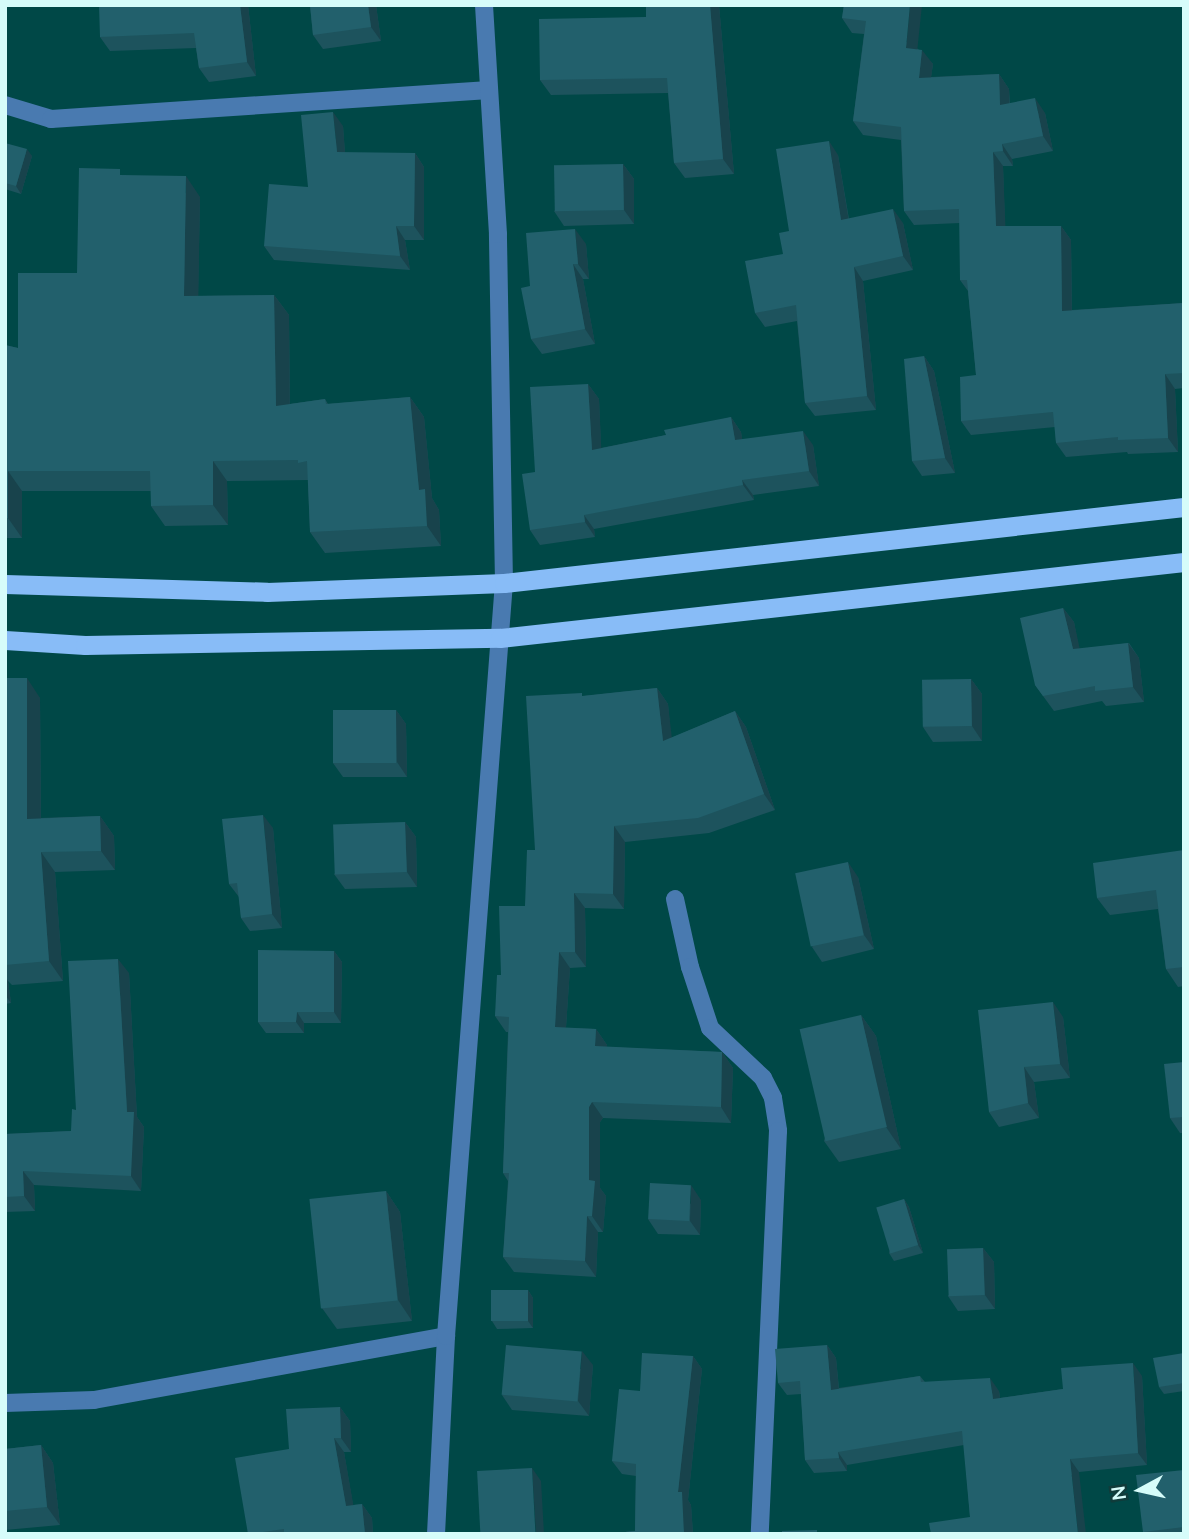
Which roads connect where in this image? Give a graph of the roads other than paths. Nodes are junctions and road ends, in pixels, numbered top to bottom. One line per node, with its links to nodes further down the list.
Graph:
1 (484, 5): 2 (street)
2 (489, 90): 3 (street); 6 (street)
3 (5, 105)
4 (1184, 507): 6 (highway)
5 (1184, 562): 8 (highway)
6 (504, 583): 7 (highway); 8 (street)
7 (5, 584)
8 (500, 638): 9 (highway); 11 (street)
9 (5, 640)
10 (675, 899): 14 (street)
11 (446, 1336): 12 (street); 13 (street)
12 (5, 1403)
13 (436, 1534)
14 (760, 1534)

